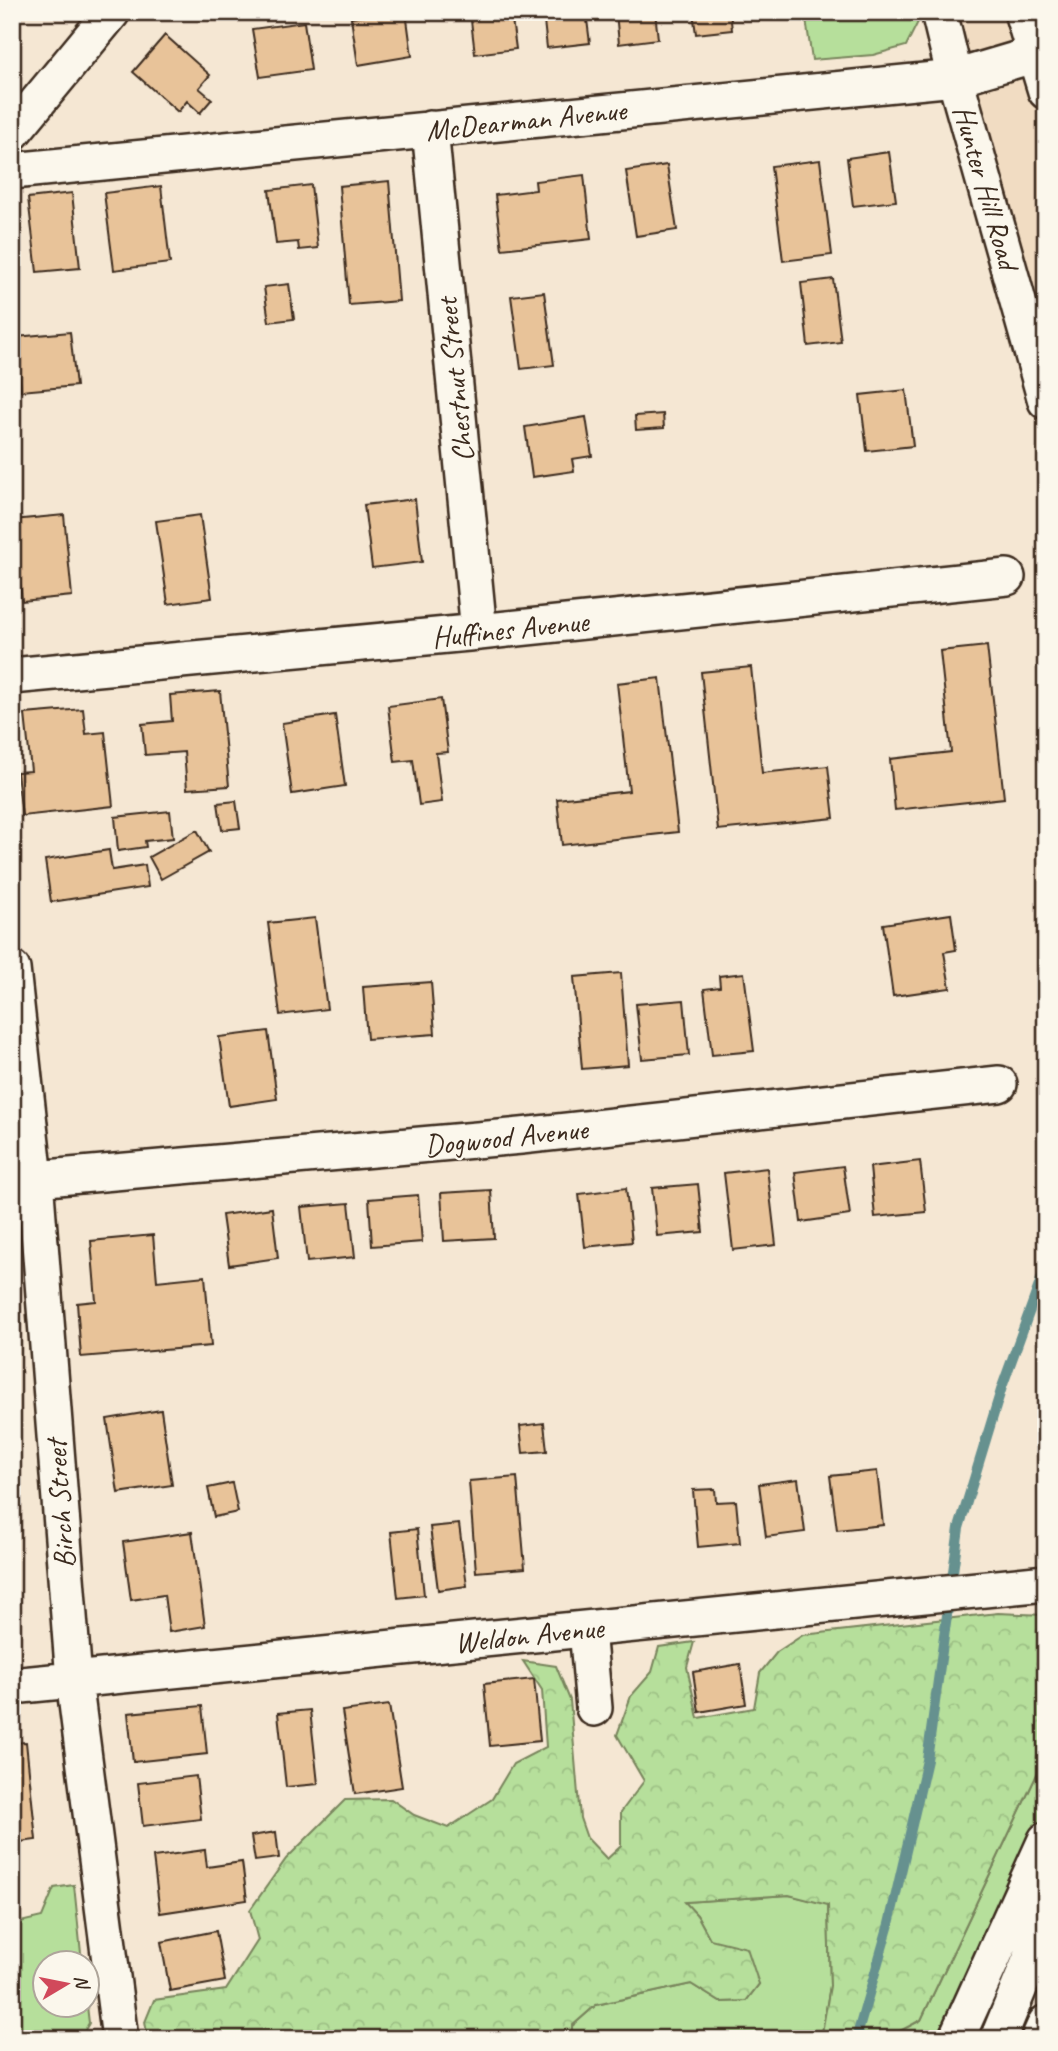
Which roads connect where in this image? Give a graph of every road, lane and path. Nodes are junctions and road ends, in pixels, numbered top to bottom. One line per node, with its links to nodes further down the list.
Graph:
1 (112, 12): 8 (street)
2 (939, 12): 5 (street, Hunter Hill Road)
3 (1022, 12): 4 (street)
4 (1036, 54): 5 (street, McDearman Avenue); 6 (street)
5 (955, 78): 7 (street, McDearman Avenue); 10 (street, Hunter Hill Road)
6 (1046, 91)
7 (430, 129): 9 (street, McDearman Avenue); 12 (street, Chestnut Street)
8 (12, 133)
9 (12, 171)
10 (1046, 401)
11 (1007, 577): 12 (street, Huffines Avenue)
12 (480, 632): 13 (street, Huffines Avenue)
13 (12, 676)
14 (12, 969): 16 (street, Birch Street)
15 (999, 1084): 16 (street, Dogwood Avenue)
16 (23, 1180): 19 (street, Birch Street)
17 (1046, 1583): 18 (street, Weldon Avenue)
18 (587, 1629): 19 (street, Weldon Avenue); 21 (street)
19 (74, 1680): 20 (street, Weldon Avenue); 25 (street, Birch Street)
20 (12, 1686)
21 (594, 1708)
22 (1046, 1840): 23 (street)
23 (1030, 1874): 26 (street); 27 (street)
24 (1046, 2022): 28 (street)
25 (120, 2039)
26 (956, 2039)
27 (998, 2039)
28 (1039, 2039)

